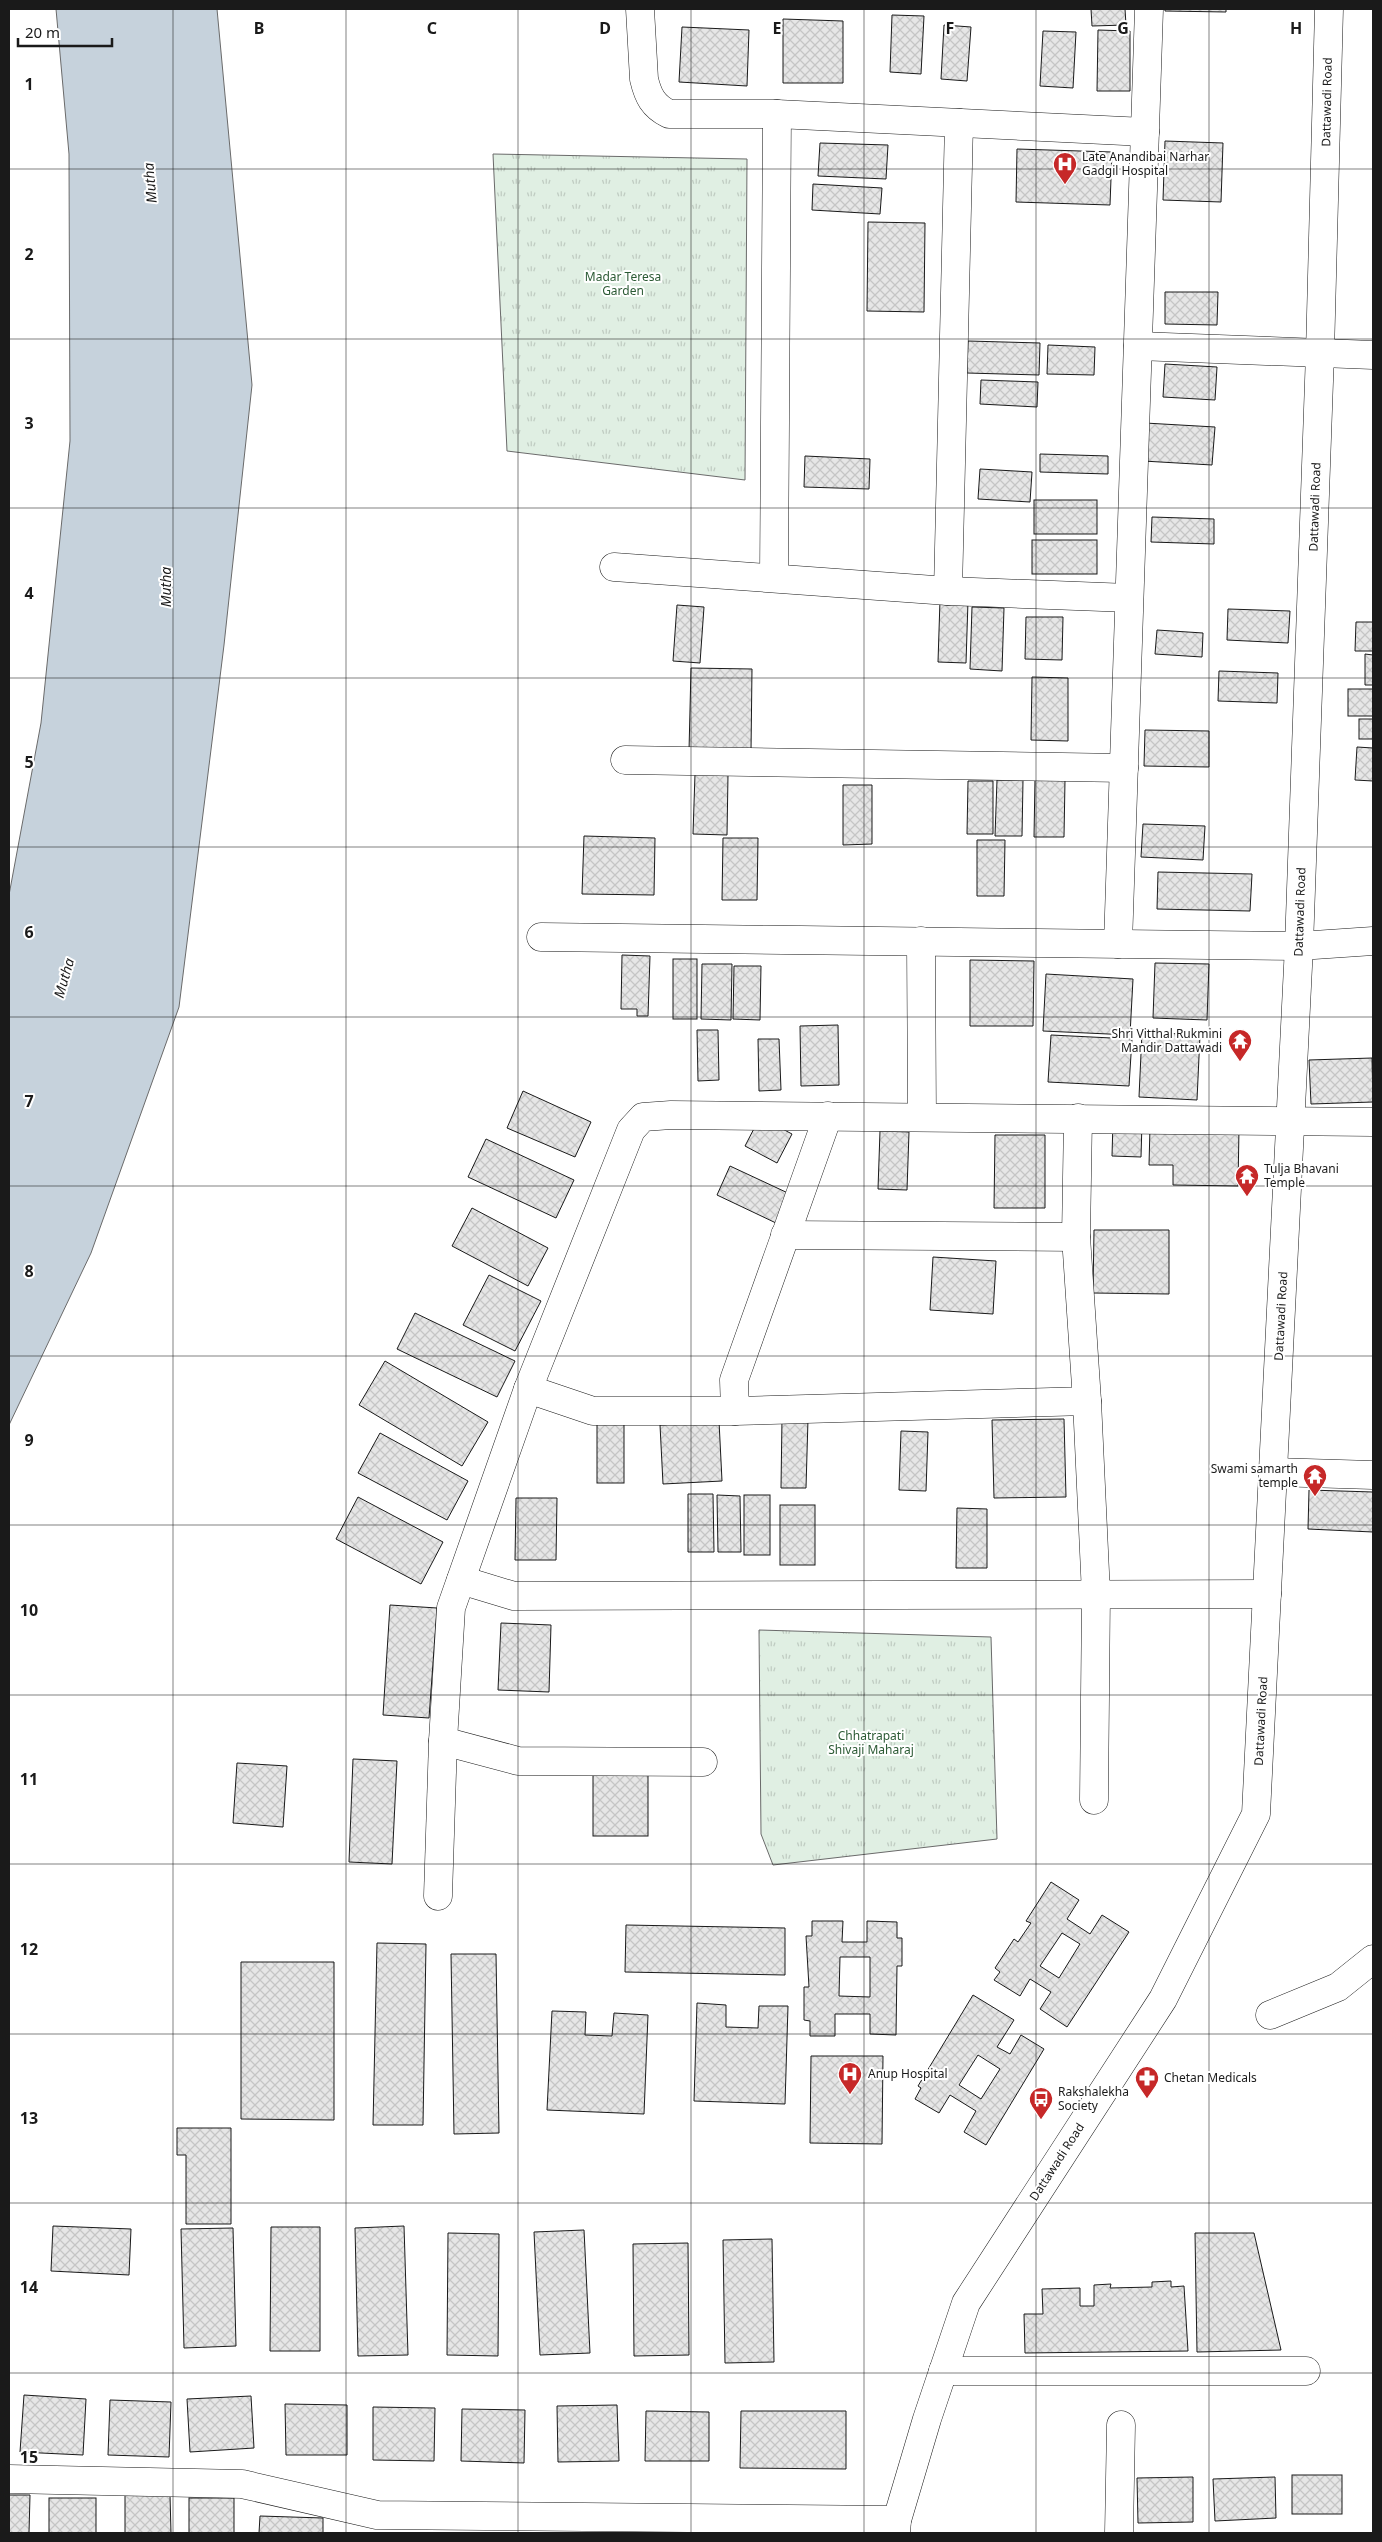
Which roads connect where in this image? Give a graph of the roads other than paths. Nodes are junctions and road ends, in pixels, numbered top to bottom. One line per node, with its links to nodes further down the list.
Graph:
1 (640, 9): 4 (street)
2 (1149, 9): 6 (street)
3 (1329, 9): 8 (street, Dattawadi Road)
4 (777, 114): 5 (street); 11 (street)
5 (959, 123): 6 (street); 12 (street)
6 (1145, 132): 7 (street)
7 (1138, 346): 8 (street); 13 (street)
8 (1320, 353): 9 (street); 20 (street, Dattawadi Road)
9 (1373, 355)
10 (614, 567): 11 (street)
11 (774, 577): 12 (street)
12 (948, 591): 13 (street)
13 (1130, 598): 15 (street)
14 (625, 760): 15 (street)
15 (1124, 768): 19 (street)
16 (541, 937): 17 (street)
17 (922, 941): 19 (street); 22 (street)
18 (1373, 941): 20 (street)
19 (1118, 944): 20 (street)
20 (1299, 946): 24 (street, Dattawadi Road)
21 (828, 1116): 22 (street); 26 (street); 28 (street)
22 (922, 1117): 23 (street)
23 (1078, 1118): 24 (street); 27 (street)
24 (1290, 1120): 25 (street); 31 (street, Dattawadi Road)
25 (1373, 1122)
26 (786, 1235): 27 (street); 30 (street)
27 (1076, 1237): 29 (street)
28 (528, 1389): 30 (street); 33 (street)
29 (1087, 1401): 30 (street); 34 (street)
30 (735, 1411)
31 (1273, 1472): 32 (street); 35 (street, Dattawadi Road)
32 (1373, 1475)
33 (461, 1580): 34 (street); 36 (street)
34 (1096, 1594): 35 (street); 38 (street)
35 (1267, 1594): 42 (street, Dattawadi Road)
36 (443, 1741): 37 (street); 39 (street)
37 (703, 1762)
38 (1094, 1800)
39 (438, 1896)
40 (1373, 1959): 41 (street)
41 (1270, 2014)
42 (943, 2371): 43 (street); 47 (street, Dattawadi Road)
43 (1306, 2371)
44 (1121, 2425): 48 (street)
45 (9, 2479): 46 (street)
46 (377, 2524): 47 (street)
47 (896, 2526)
48 (1119, 2533)

